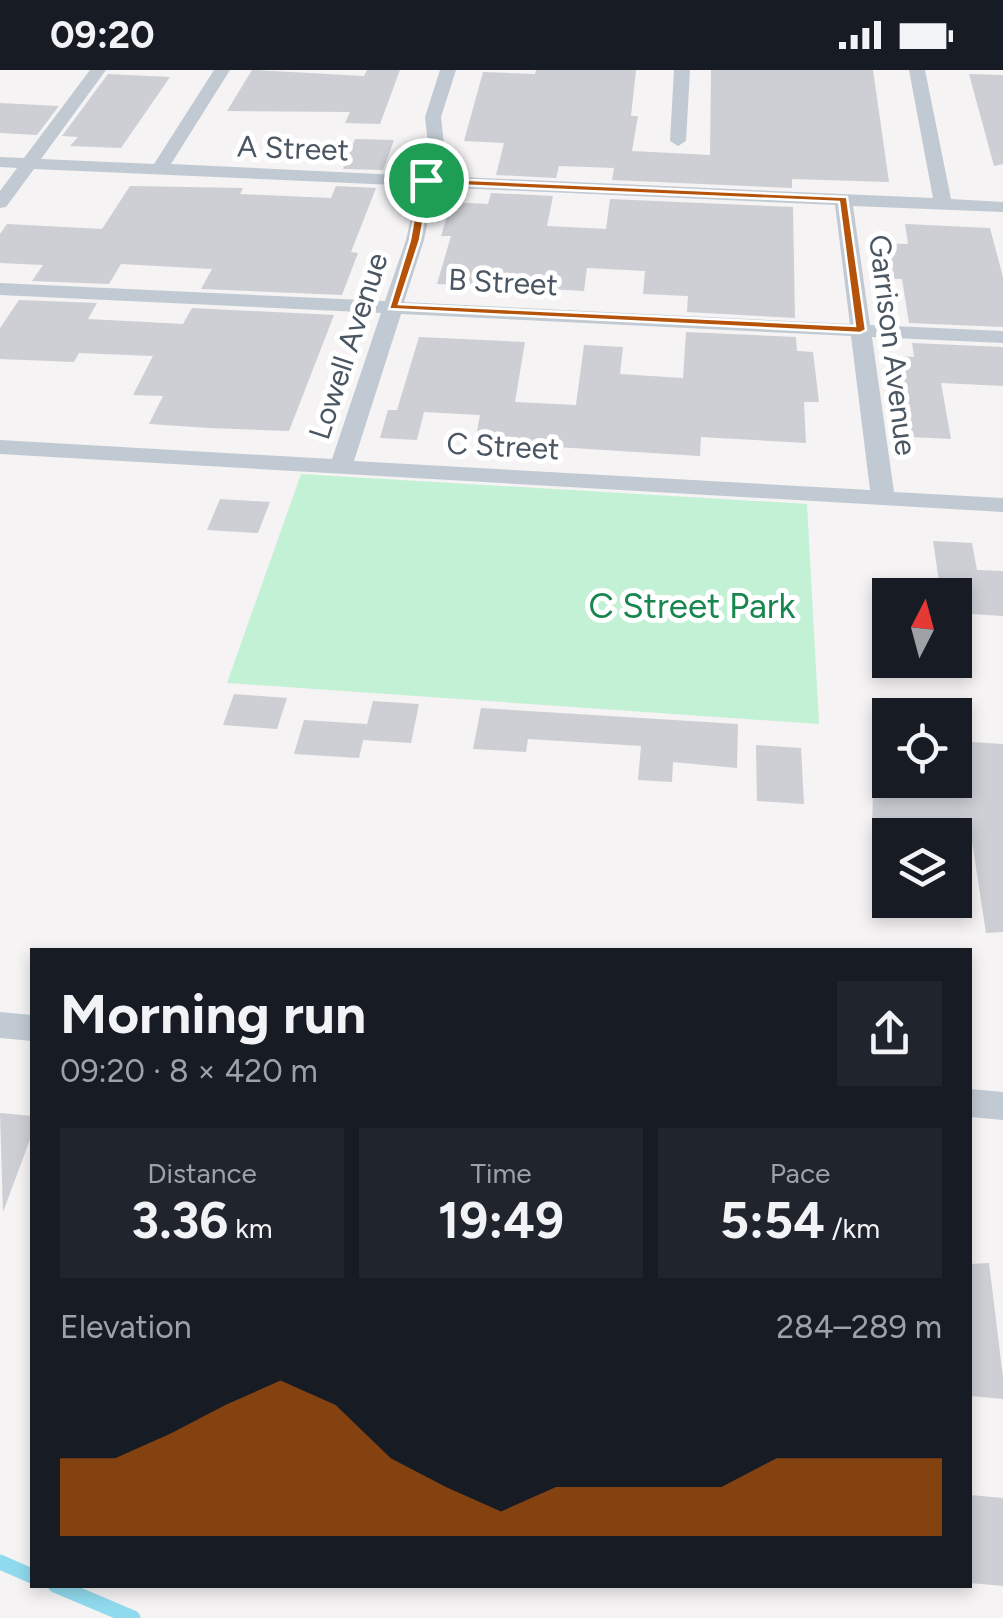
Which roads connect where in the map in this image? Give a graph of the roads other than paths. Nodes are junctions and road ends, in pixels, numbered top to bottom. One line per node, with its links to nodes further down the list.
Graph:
1 (98, 70): 8 (street)
2 (222, 70): 9 (street)
3 (448, 70): 10 (street, Lowell Avenue)
4 (682, 70): 6 (street)
5 (917, 70): 13 (street)
6 (678, 141)
7 (0, 162): 8 (street, A Street)
8 (30, 163): 9 (street, A Street); 12 (street)
9 (159, 170): 10 (street, A Street)
10 (426, 180): 11 (street, A Street); 16 (street, Lowell Avenue)
11 (843, 199): 13 (street, A Street); 17 (street, Garrison Avenue)
12 (0, 203)
13 (943, 204): 14 (street, A Street)
14 (1003, 206)
15 (0, 288): 16 (street, B Street)
16 (393, 307): 17 (street, B Street); 20 (street, Lowell Avenue)
17 (860, 330): 18 (street, B Street); 21 (street, Garrison Avenue)
18 (1003, 336)
19 (0, 446): 20 (street, C Street)
20 (340, 466): 21 (street, C Street)
21 (882, 498): 22 (street, C Street)
22 (1003, 505)
23 (0, 1025): 24 (street)
24 (30, 1028)
25 (972, 1103): 26 (street)
26 (1003, 1106)

